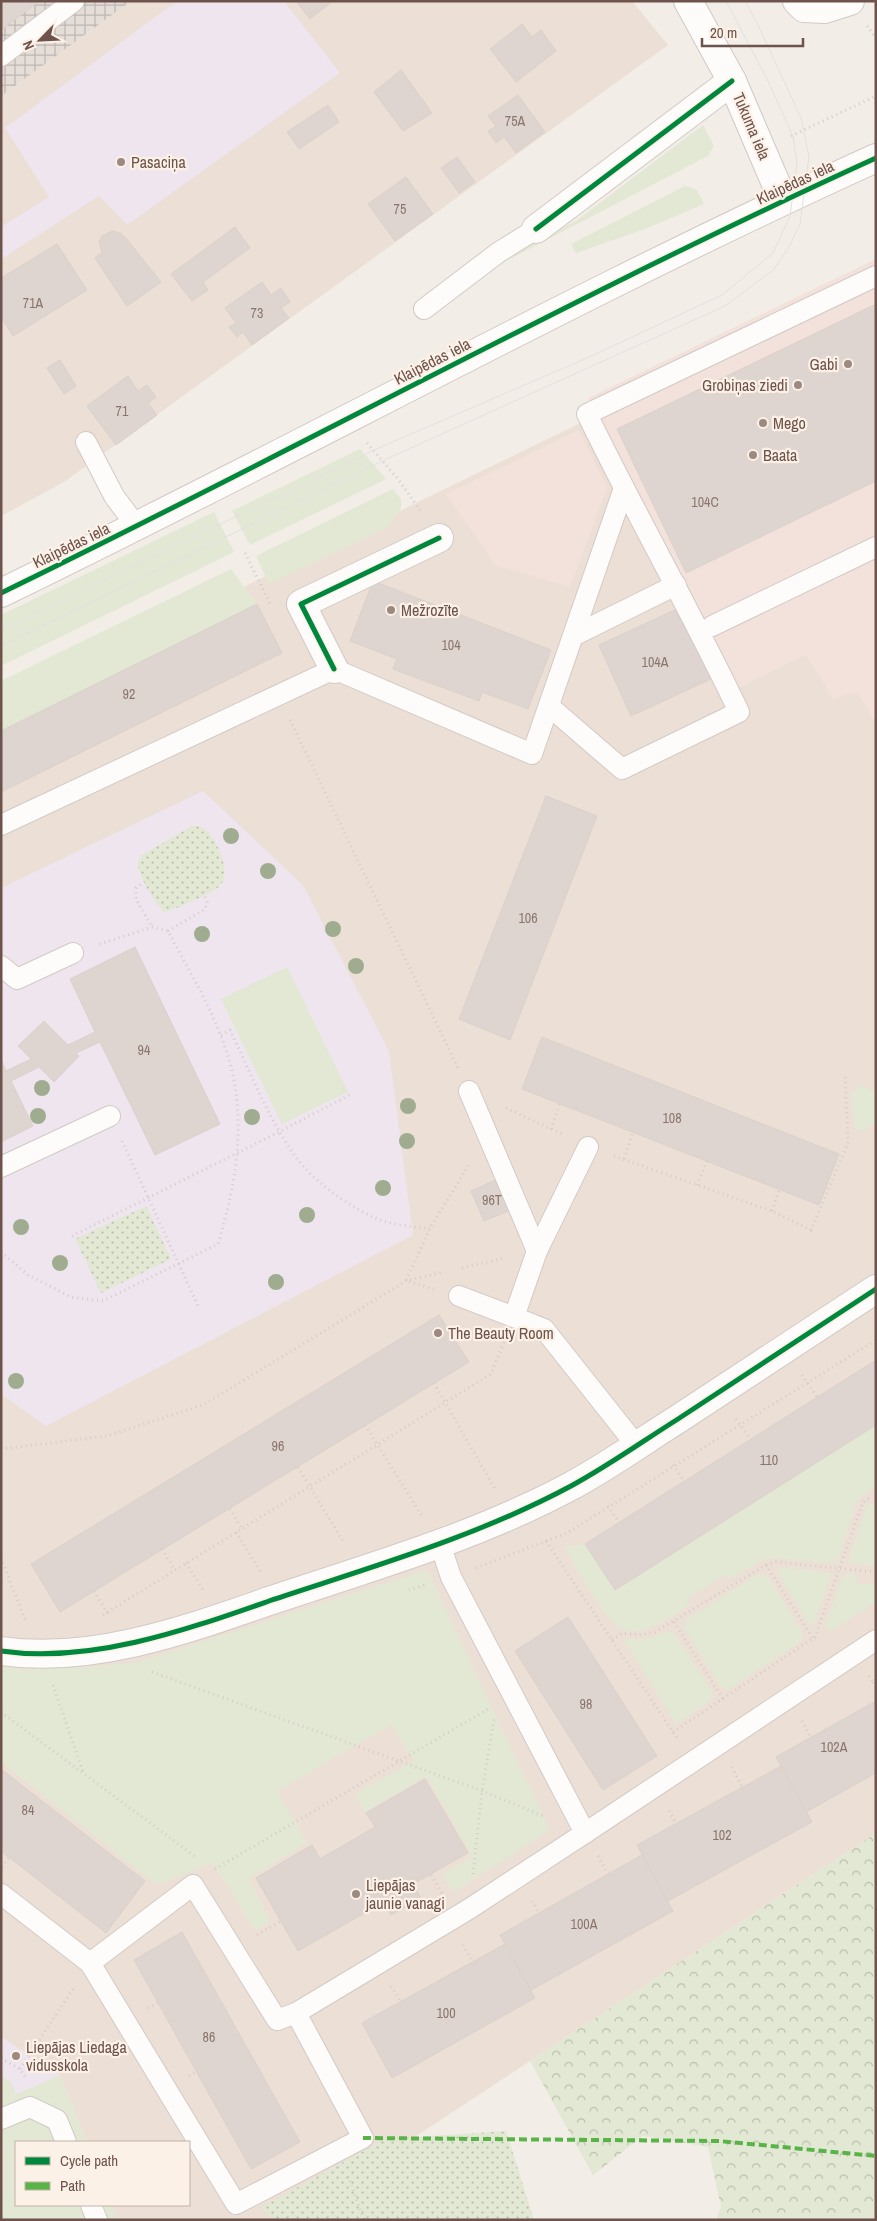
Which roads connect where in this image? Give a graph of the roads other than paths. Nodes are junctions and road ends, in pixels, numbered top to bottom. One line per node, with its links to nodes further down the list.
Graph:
1 (74, 1): 5 (lane)
2 (688, 1): 6 (street, Tukuma iela)
3 (850, 1): 4 (street)
4 (801, 4)
5 (1, 56)
6 (732, 81): 8 (street, Tukuma iela); 9 (street)
7 (876, 158): 8 (street, Klaipēdas iela)
8 (783, 200): 14 (street, Klaipēdas iela)
9 (536, 229): 11 (lane)
10 (876, 276): 13 (lane)
11 (424, 309)
12 (86, 442): 14 (lane)
13 (624, 488): 17 (lane); 20 (lane)
14 (137, 528): 18 (street, Klaipēdas iela)
15 (440, 538): 21 (street)
16 (876, 548): 19 (lane)
17 (676, 585): 20 (lane); 22 (lane)
18 (1, 593)
19 (712, 626)
20 (573, 636): 22 (lane)
21 (334, 669): 22 (lane); 23 (lane)
22 (549, 706)
23 (1, 826)
24 (73, 953): 25 (lane)
25 (1, 966)
26 (469, 1091): 30 (lane)
27 (110, 1116): 29 (lane)
28 (588, 1146): 30 (lane)
29 (1, 1167)
30 (537, 1251): 33 (lane)
31 (876, 1289): 34 (street)
32 (459, 1296): 33 (lane)
33 (514, 1317): 34 (lane)
34 (636, 1445): 35 (street)
35 (440, 1544): 37 (street); 38 (lane)
36 (876, 1640): 38 (lane)
37 (1, 1651)
38 (585, 1833): 41 (lane)
39 (1, 1894): 40 (lane)
40 (90, 1963): 41 (lane); 41 (lane)
41 (296, 2013)
42 (1, 2119): 43 (lane)
43 (66, 2141)
44 (91, 2206): 45 (lane)
45 (97, 2220)

